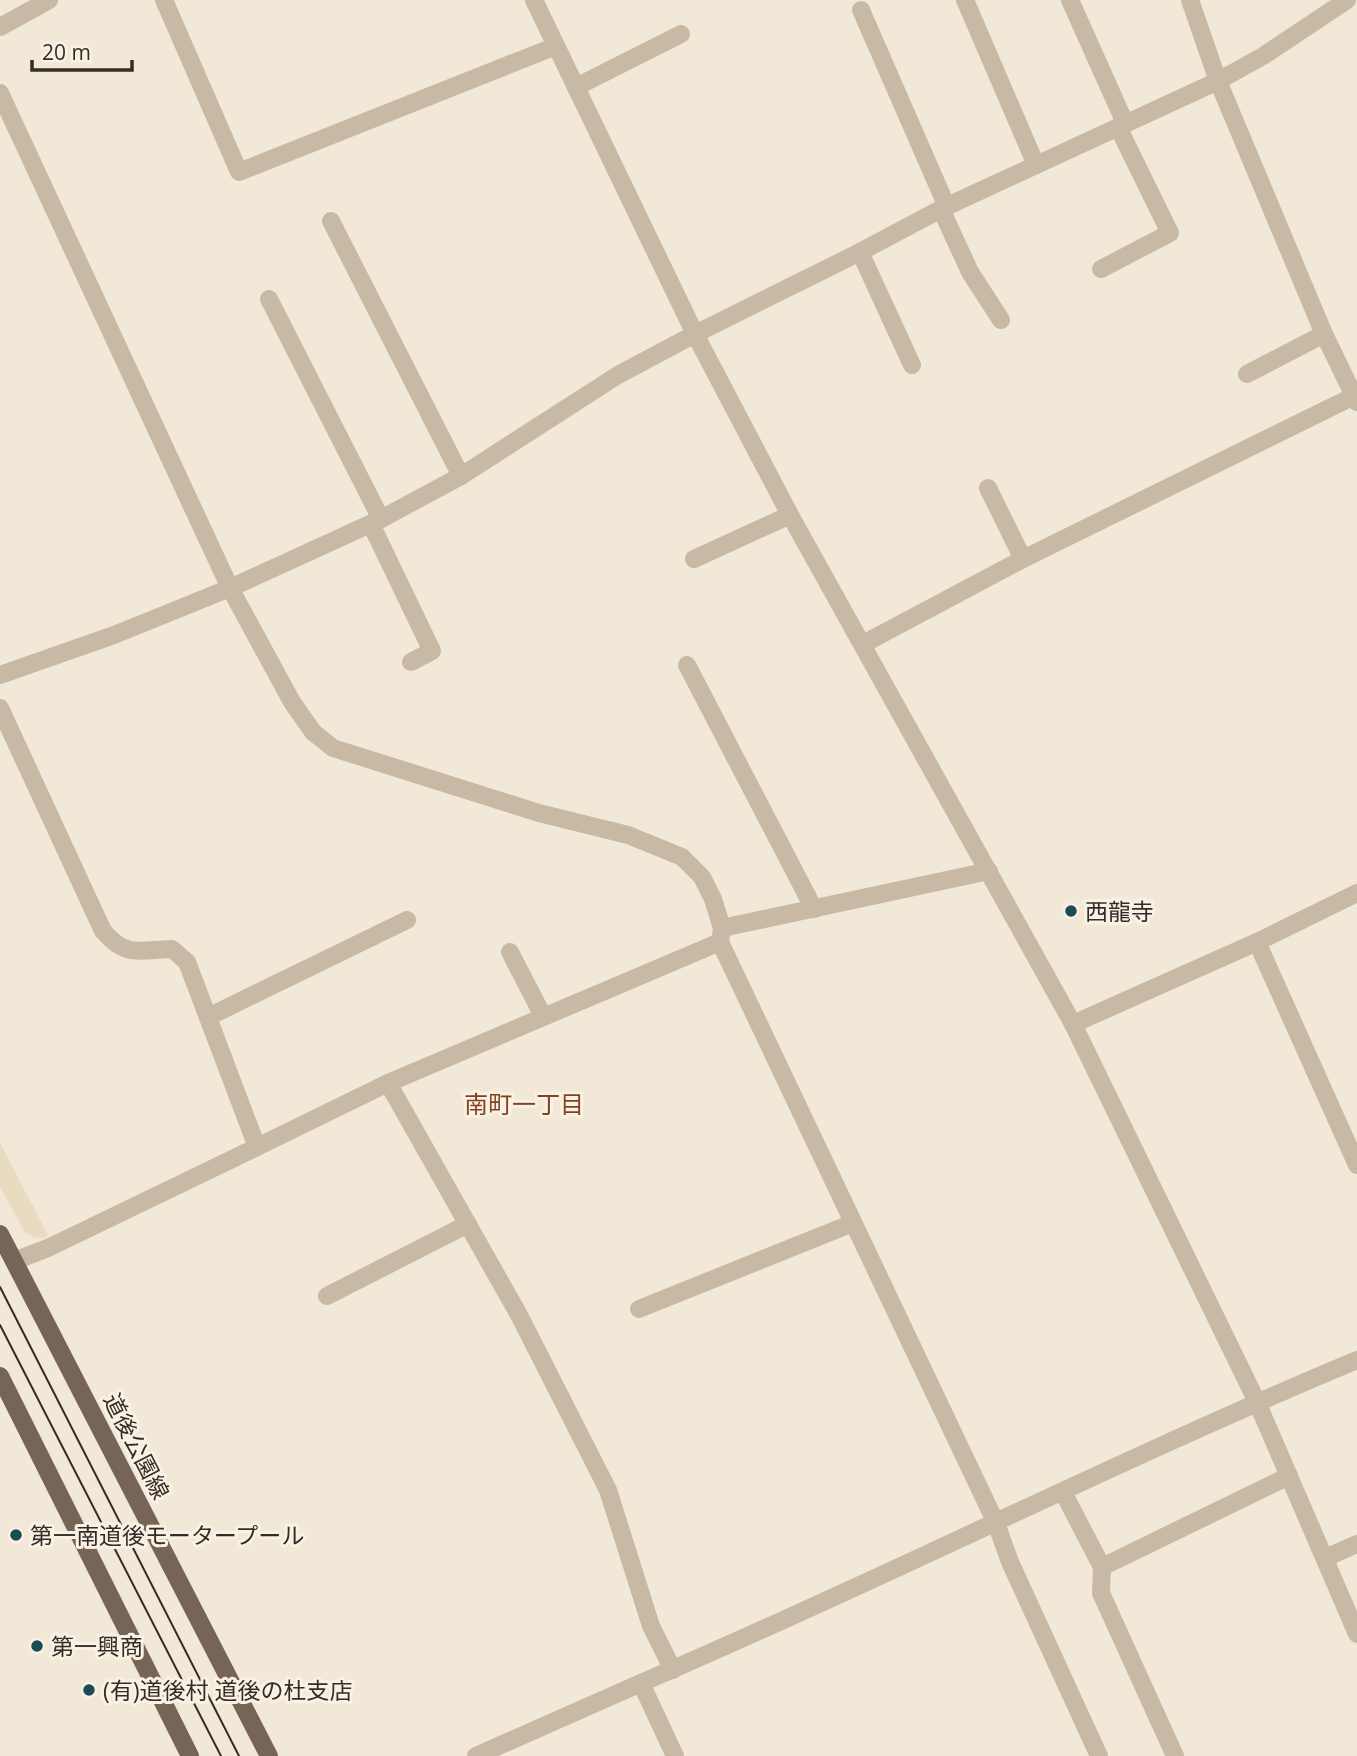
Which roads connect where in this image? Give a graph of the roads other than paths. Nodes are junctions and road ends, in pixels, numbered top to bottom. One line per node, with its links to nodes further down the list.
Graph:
1 (49, 0): 9 (street)
2 (164, 0): 11 (street)
3 (534, 0): 11 (street)
4 (965, 0): 16 (street)
5 (1070, 0): 15 (street)
6 (1190, 0): 12 (street)
7 (1348, 0): 12 (street)
8 (861, 10): 17 (street)
9 (0, 27)
10 (681, 34): 13 (street)
11 (556, 46): 13 (street)
12 (1219, 81): 15 (street); 24 (street)
13 (576, 87): 23 (street)
14 (0, 93): 34 (street)
15 (1122, 125): 16 (street); 20 (street)
16 (1037, 165): 17 (street)
17 (944, 208): 19 (street); 22 (street)
18 (331, 220): 28 (street)
19 (860, 252): 23 (street); 25 (street)
20 (1101, 268)
21 (269, 299): 31 (street)
22 (1001, 320)
23 (695, 334): 28 (street); 30 (street)
24 (1324, 334): 26 (street); 27 (street)
25 (912, 365)
26 (1247, 374)
27 (1355, 399): 33 (street)
28 (461, 476): 31 (street)
29 (988, 488): 33 (street)
30 (790, 515): 32 (street); 35 (street)
31 (376, 522): 34 (street); 36 (street)
32 (694, 559)
33 (1023, 559): 35 (street)
34 (230, 588): 38 (street); 44 (street)
35 (863, 644): 40 (street)
36 (411, 662)
37 (687, 665): 42 (street)
38 (0, 675)
39 (0, 708): 48 (street)
40 (989, 871): 42 (street); 49 (street)
41 (1357, 894): 45 (street)
42 (814, 909): 44 (street)
43 (407, 920): 48 (street)
44 (721, 935): 47 (street); 53 (street)
45 (1257, 942): 49 (street); 52 (street)
46 (510, 952): 47 (street)
47 (543, 1016): 50 (street)
48 (208, 1017): 51 (street)
49 (1073, 1024): 61 (street)
50 (388, 1083): 51 (street); 54 (street)
51 (257, 1147): 56 (street)
52 (1357, 1165)
53 (853, 1223): 58 (street); 64 (street)
54 (468, 1224): 57 (street); 69 (street)
55 (0, 1234): 56 (main road, 道後公園線)
56 (15, 1261): 72 (main road, 道後公園線)
57 (327, 1296)
58 (639, 1309)
59 (1357, 1360): 61 (street)
60 (0, 1376): 71 (main road)
61 (1257, 1402): 62 (street); 63 (street)
62 (1289, 1476): 66 (street); 67 (street)
63 (1063, 1492): 64 (street); 67 (street)
64 (996, 1523): 69 (street); 75 (street)
65 (1357, 1544): 66 (street)
66 (1325, 1558): 68 (street)
67 (1101, 1567): 76 (street)
68 (1357, 1634)
69 (673, 1670): 70 (street)
70 (641, 1683): 73 (street); 74 (street)
71 (190, 1756)
72 (269, 1756)
73 (476, 1756)
74 (675, 1756)
75 (1099, 1756)
76 (1175, 1756)

